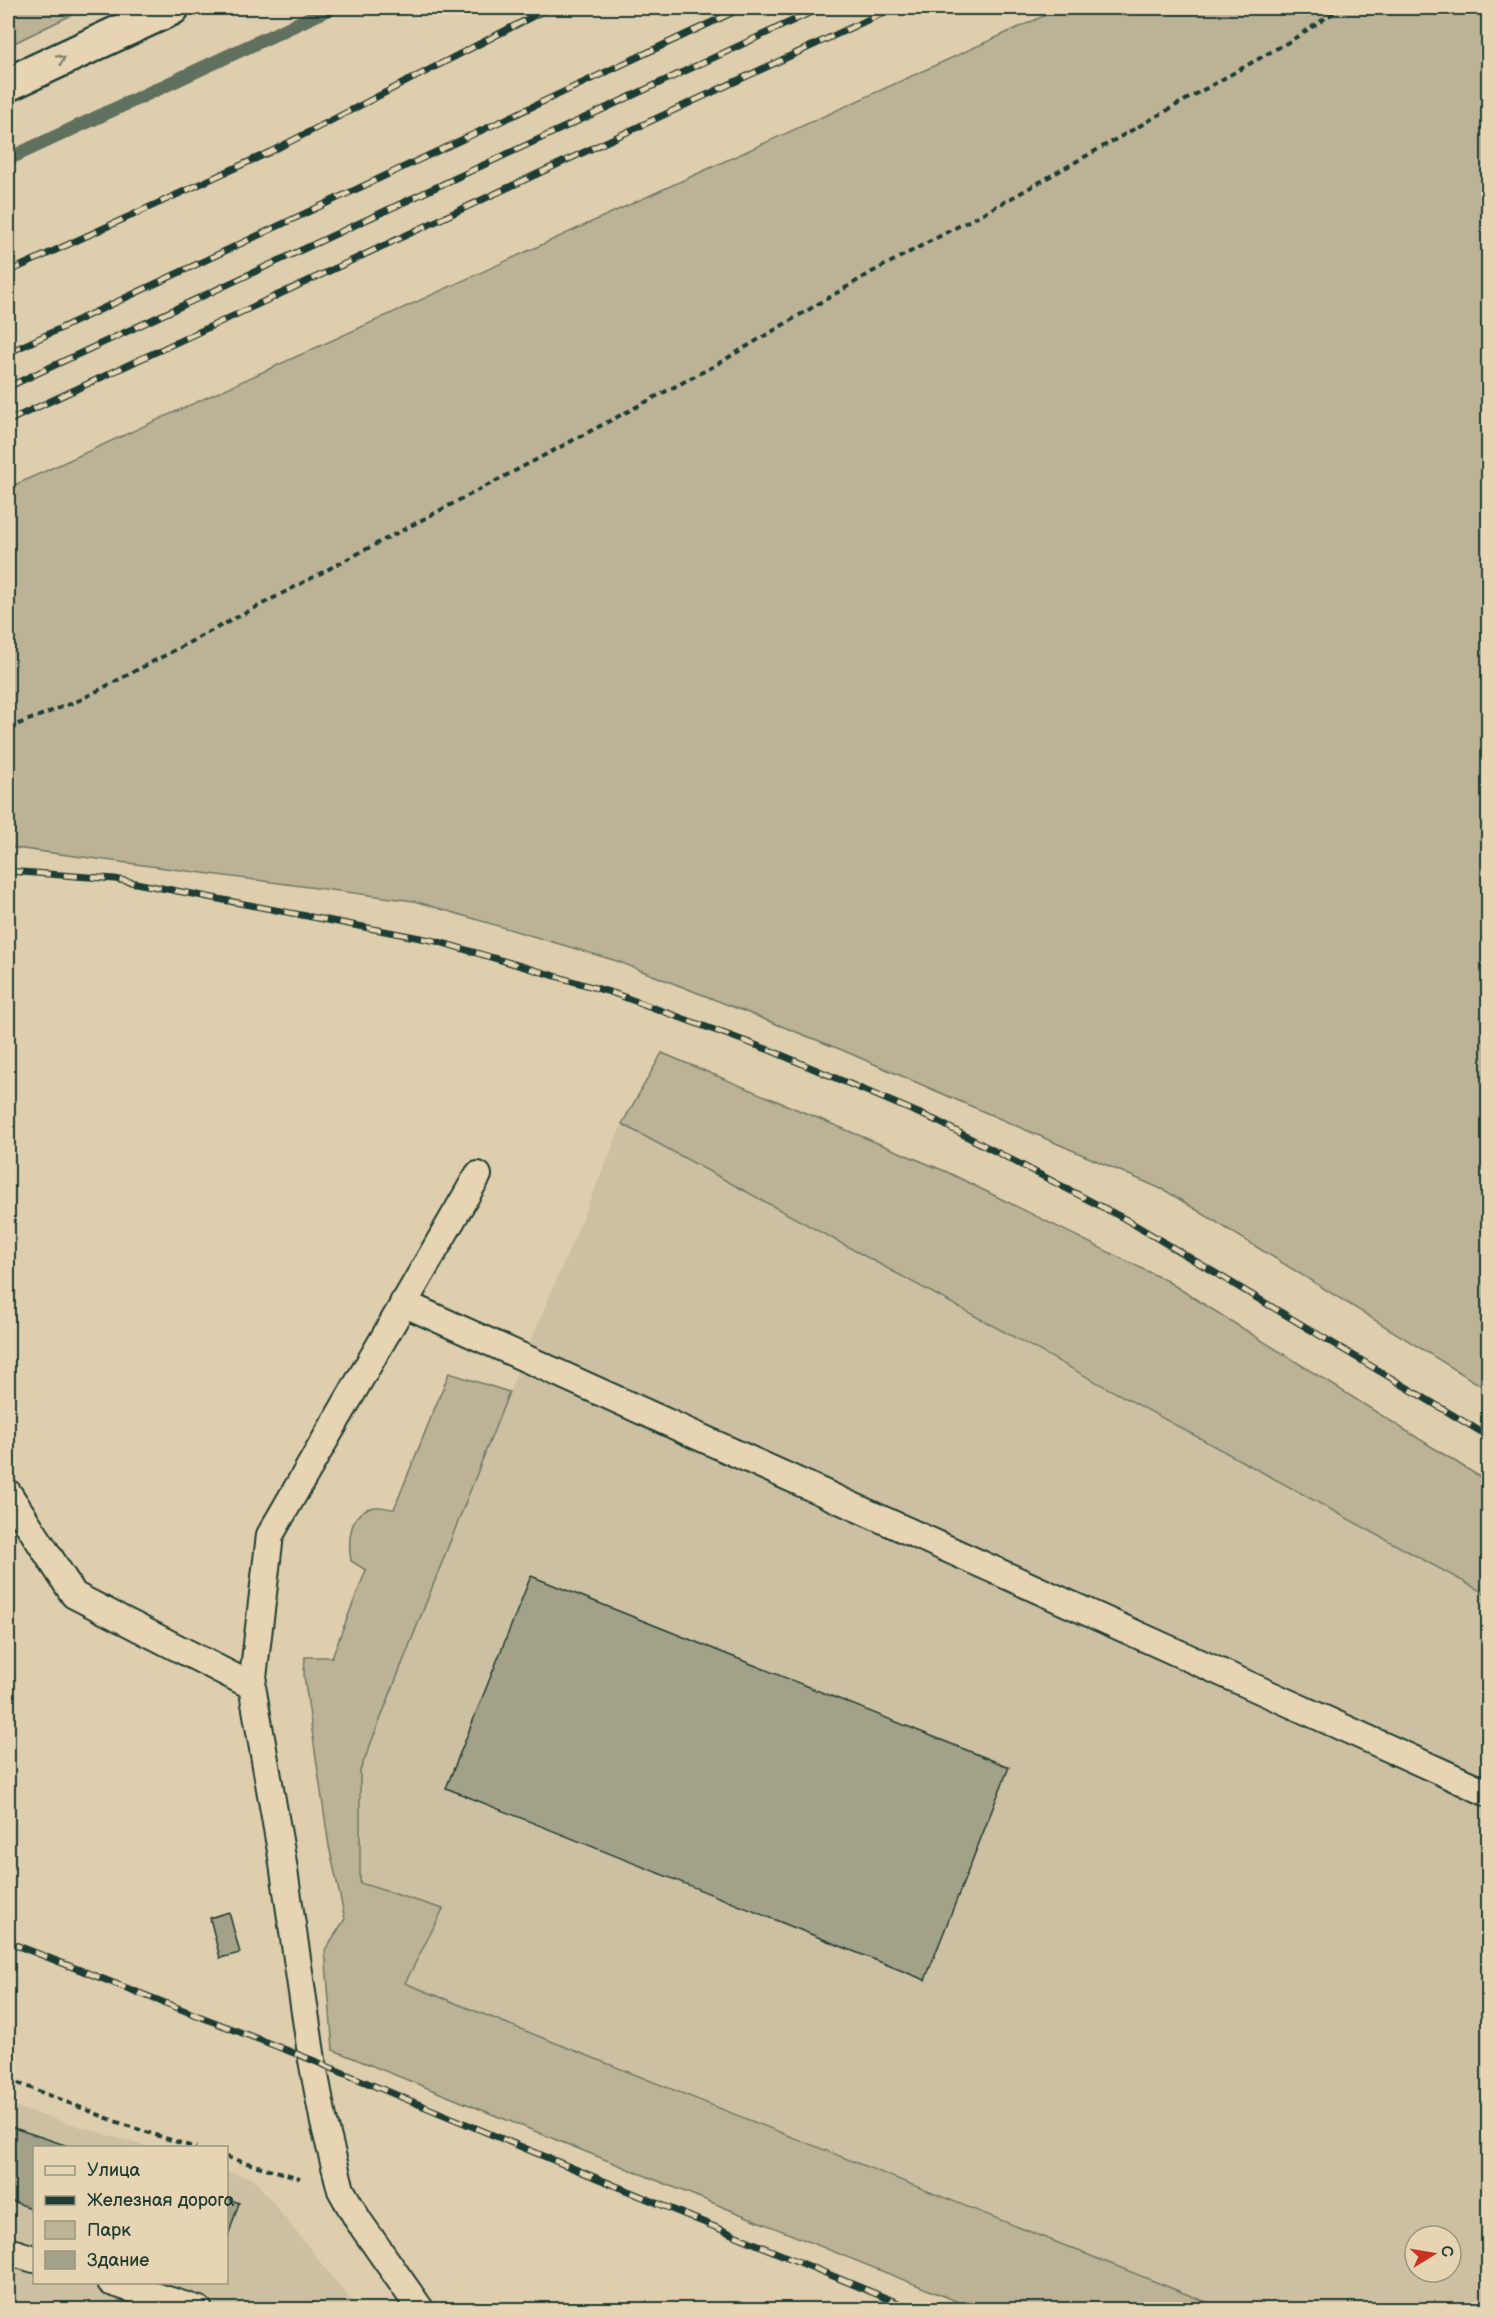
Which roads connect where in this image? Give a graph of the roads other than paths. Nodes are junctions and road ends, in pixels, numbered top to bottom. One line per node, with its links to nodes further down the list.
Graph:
1 (172, 8): 2 (main road, one-way to 1)
2 (8, 84)
3 (478, 1175): 4 (lane)
4 (403, 1303): 6 (lane); 7 (lane)
5 (8, 1493): 6 (lane)
6 (252, 1686): 12 (lane)
7 (1488, 1793)
8 (8, 2251): 9 (lane)
9 (33, 2259)
10 (114, 2284): 11 (lane)
11 (199, 2310)
12 (421, 2310)

